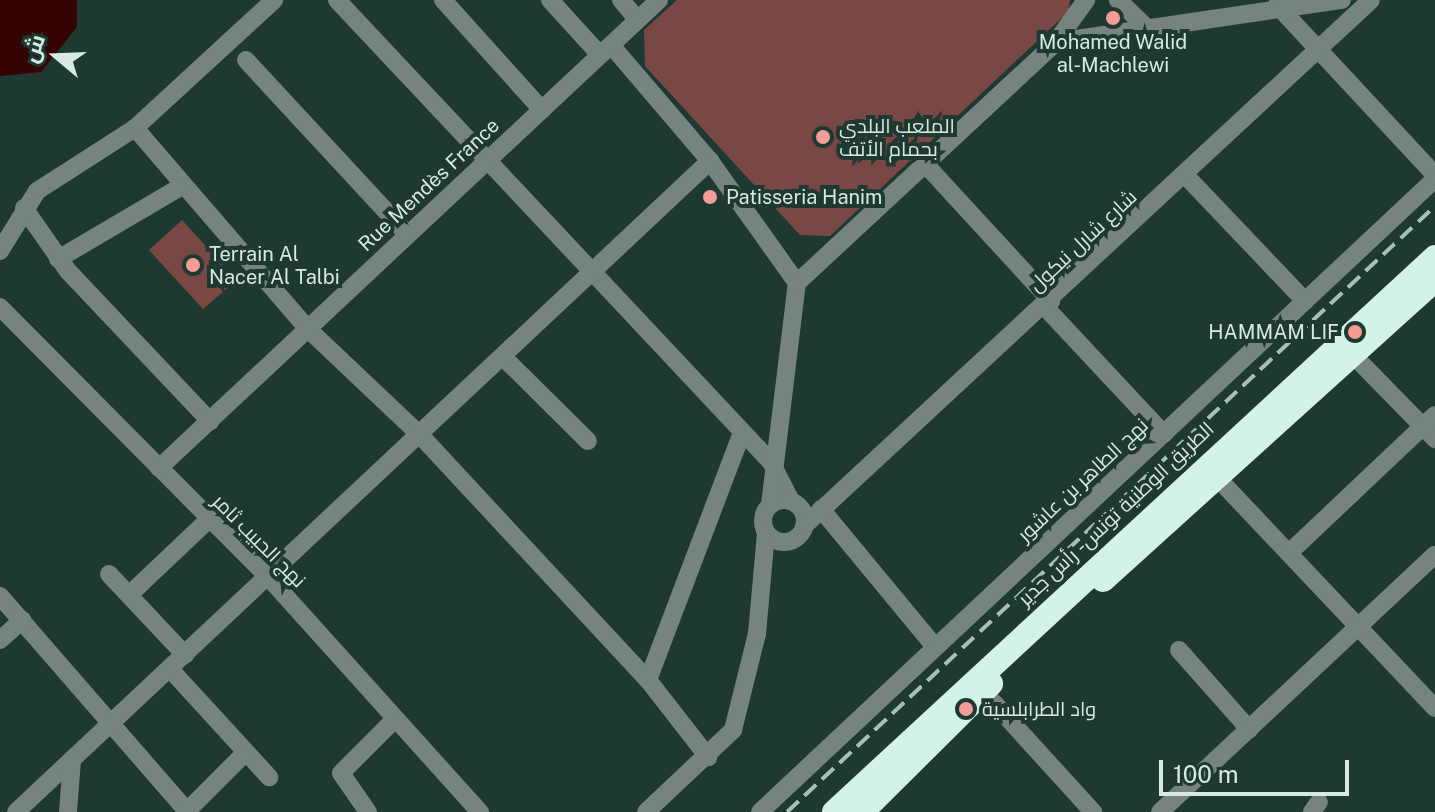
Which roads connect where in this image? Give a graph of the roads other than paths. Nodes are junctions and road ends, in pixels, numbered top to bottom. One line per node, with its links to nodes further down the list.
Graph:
1 (274, 0): 19 (street)
2 (337, 0): 21 (street)
3 (443, 0): 18 (street)
4 (550, 0): 15 (street)
5 (621, 0): 12 (street)
6 (659, 0): 12 (street, Rue Mendès France)
7 (1086, 0): 14 (street)
8 (1118, 0): 13 (street)
9 (1342, 0): 11 (street)
10 (1371, 0): 16 (street, شارع شارل نيكول)
11 (1278, 6): 13 (street); 16 (street)
12 (638, 20): 15 (street, Rue Mendès France)
13 (1148, 29): 14 (street)
14 (1056, 42): 22 (street)
15 (606, 50): 18 (street, Rue Mendès France); 20 (street)
16 (1319, 50): 23 (street, شارع شارل نيكول); 24 (street)
17 (246, 60): 27 (street)
18 (542, 110): 21 (street, Rue Mendès France)
19 (135, 128): 25 (street); 26 (street)
20 (710, 161): 31 (street); 33 (street)
21 (484, 164): 27 (street, Rue Mendès France); 31 (street)
22 (926, 165): 33 (street); 35 (street)
23 (1185, 175): 34 (street); 35 (street, شارع شارل نيكول)
24 (1435, 177): 34 (street, نهج الطاهر بن عاشور)
25 (182, 186): 30 (street); 37 (street)
26 (24, 208): 28 (street); 30 (street)
27 (408, 235): 37 (street, Rue Mendès France)
28 (0, 251)
29 (1435, 257): 48 (highway, الطريق الوطنية تونس - رأس جدير)
30 (58, 259): 40 (street)
31 (593, 274): 39 (street); 42 (street)
32 (1435, 280): 38 (highway, الطريق الوطنية تونس - رأس جدير)
33 (797, 283): 46 (street)
34 (1305, 301): 43 (street, نهج الطاهر بن عاشور)
35 (1048, 304): 43 (street); 51 (street, شارع شارل نيكول)
36 (0, 307): 47 (street, نهج الحبيب ثامر)
37 (308, 329): 40 (street, Rue Mendès France); 44 (street)
38 (1355, 357): 41 (street); 48 (highway, الطريق الوطنية تونس - رأس جدير)
39 (504, 358): 44 (street); 45 (street)
40 (210, 421): 47 (street, Rue Mendès France)
41 (1431, 427): 56 (street)
42 (742, 432): 46 (street); 70 (street)
43 (1164, 434): 66 (street, نهج الطاهر بن عاشور)
44 (421, 436): 60 (street); 70 (street)
45 (588, 441)
46 (771, 462): 49 (street); 50 (street)
47 (159, 468): 52 (street, نهج الحبيب ثامر)
48 (1210, 470): 56 (street); 71 (highway, الطريق الوطنية تونس - رأس جدير); 87 (highway, الطريق الوطنية تونس - رأس جدير)
49 (795, 504): 50 (street); 51 (street); 53 (street)
50 (770, 505): 54 (street)
51 (821, 509): 53 (street, شارع شارل نيكول); 66 (street)
52 (207, 521): 60 (street, نهج الحبيب ثامر); 61 (street)
53 (804, 526): 55 (street)
54 (766, 533): 55 (street); 59 (street)
55 (789, 542): 59 (street)
56 (1290, 552): 64 (street)
57 (1435, 555): 64 (street)
58 (109, 574): 61 (street)
59 (761, 574): 77 (street)
60 (270, 579): 68 (street); 73 (street, نهج الحبيب ثامر)
61 (129, 595): 68 (street)
62 (0, 596): 63 (street)
63 (22, 620): 65 (street); 74 (street)
64 (1360, 626): 72 (street); 75 (street)
65 (0, 640)
66 (935, 647): 86 (street, نهج الطاهر بن عاشور)
67 (1179, 650): 75 (street)
68 (185, 655): 69 (street)
69 (170, 669): 74 (street); 76 (street)
70 (648, 680): 77 (street)
71 (983, 691): 88 (highway, الطريق الوطنية تونس - رأس جدير); 89 (street)
72 (1435, 708)
73 (393, 721): 83 (street); 84 (street, نهج الحبيب ثامر)
74 (114, 722): 78 (street); 80 (street)
75 (1249, 729): 90 (street)
76 (246, 752): 79 (street); 80 (street)
77 (708, 757): 85 (street)
78 (72, 760): 81 (street); 82 (street)
79 (269, 777)
80 (187, 811)
81 (16, 812)
82 (68, 812)
83 (368, 812)
84 (480, 812)
85 (646, 812)
86 (760, 812)
87 (834, 812)
88 (862, 812)
89 (1093, 812)
90 (1160, 812)

